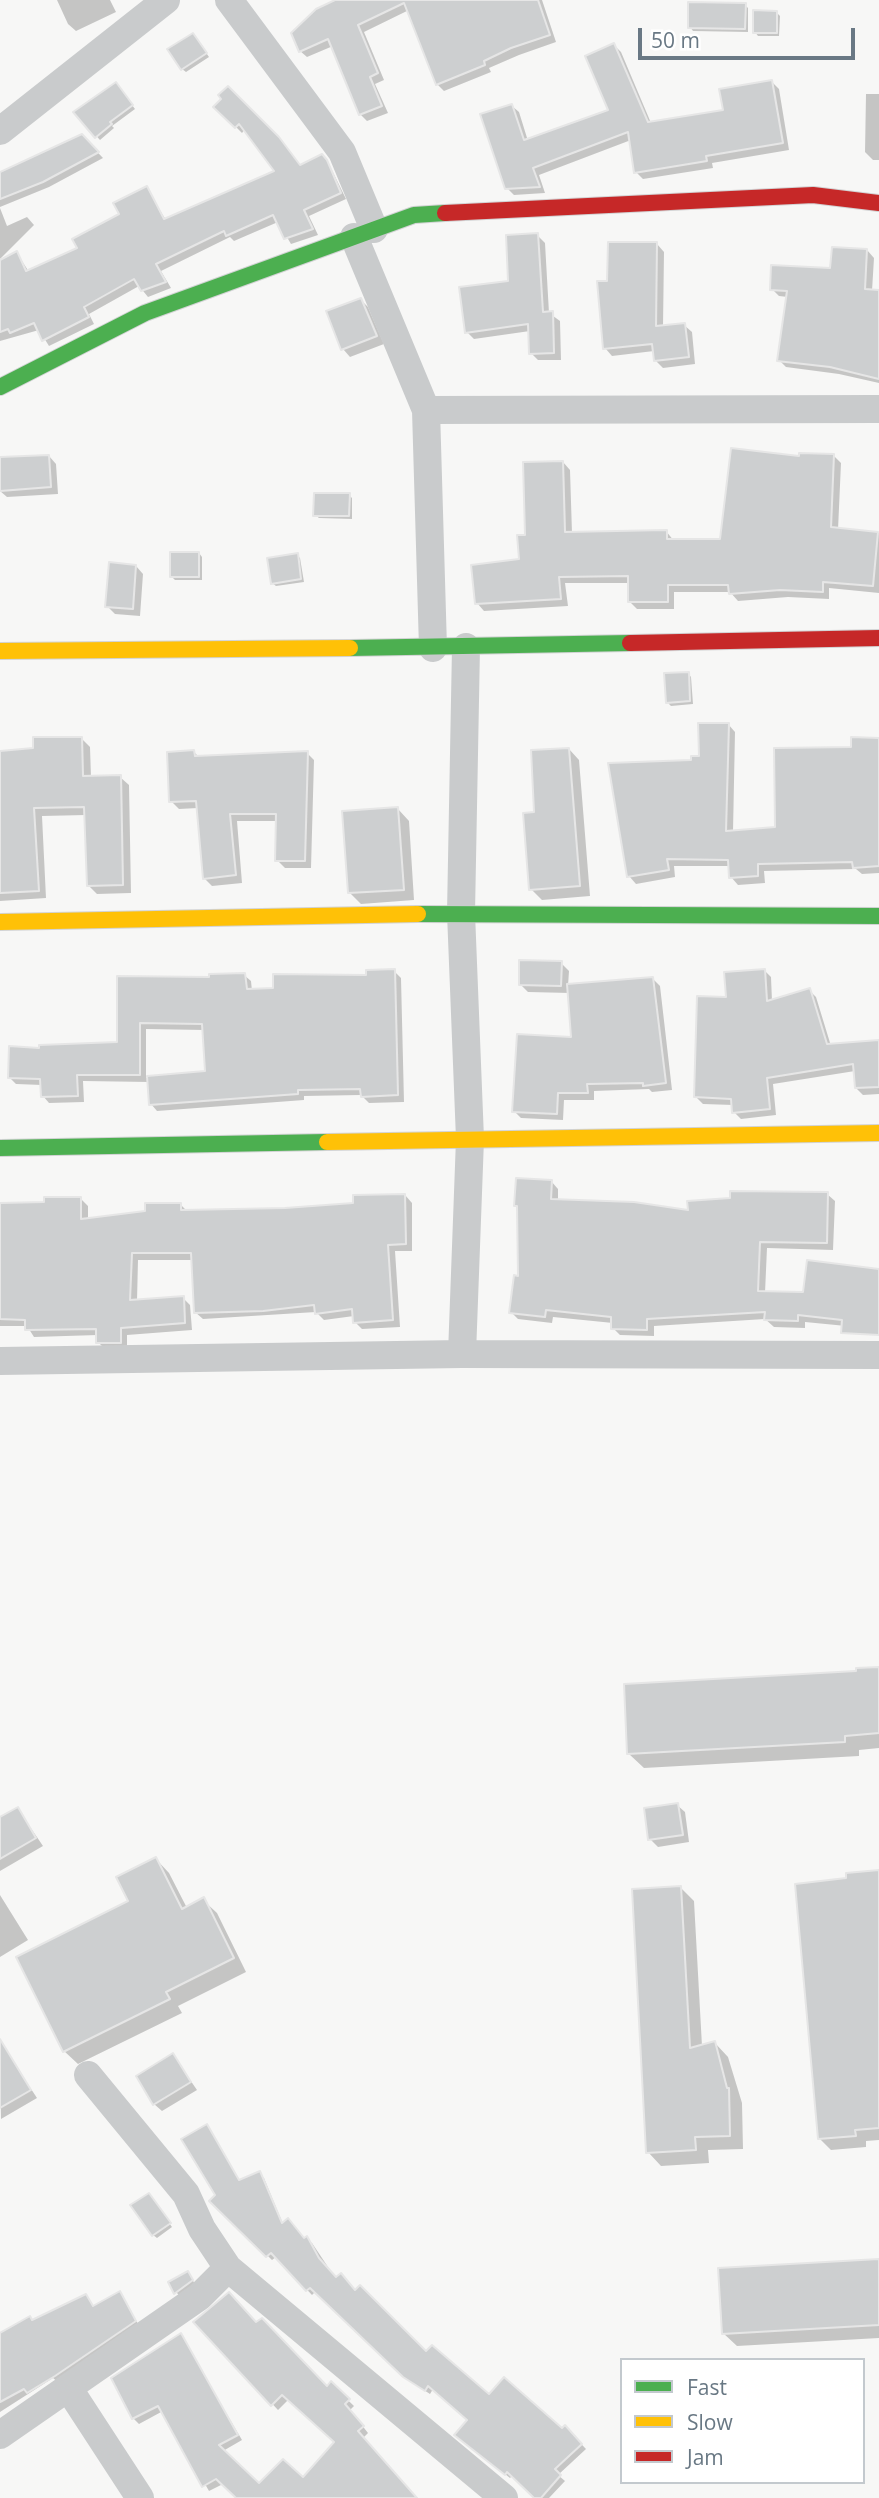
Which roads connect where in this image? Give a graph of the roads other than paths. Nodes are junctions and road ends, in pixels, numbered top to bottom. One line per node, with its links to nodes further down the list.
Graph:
1 (166, 0): 3 (street)
2 (229, 0): 5 (street)
3 (0, 131)
4 (879, 202): 5 (street)
5 (364, 233): 6 (street); 7 (street)
6 (0, 387)
7 (426, 410): 8 (street); 11 (street)
8 (879, 410)
9 (879, 638): 10 (street)
10 (466, 647): 11 (street); 13 (street)
11 (433, 648): 12 (street)
12 (0, 651)
13 (461, 913): 14 (street); 15 (street); 17 (street)
14 (879, 916)
15 (0, 922)
16 (879, 1133): 17 (street)
17 (470, 1139): 18 (street); 19 (street)
18 (0, 1149)
19 (462, 1354): 20 (street); 21 (street)
20 (879, 1355)
21 (0, 1361)
22 (88, 2075): 23 (street)
23 (228, 2268): 24 (street); 27 (street)
24 (69, 2389): 25 (street); 26 (street)
25 (0, 2435)
26 (140, 2498)
27 (503, 2498)

